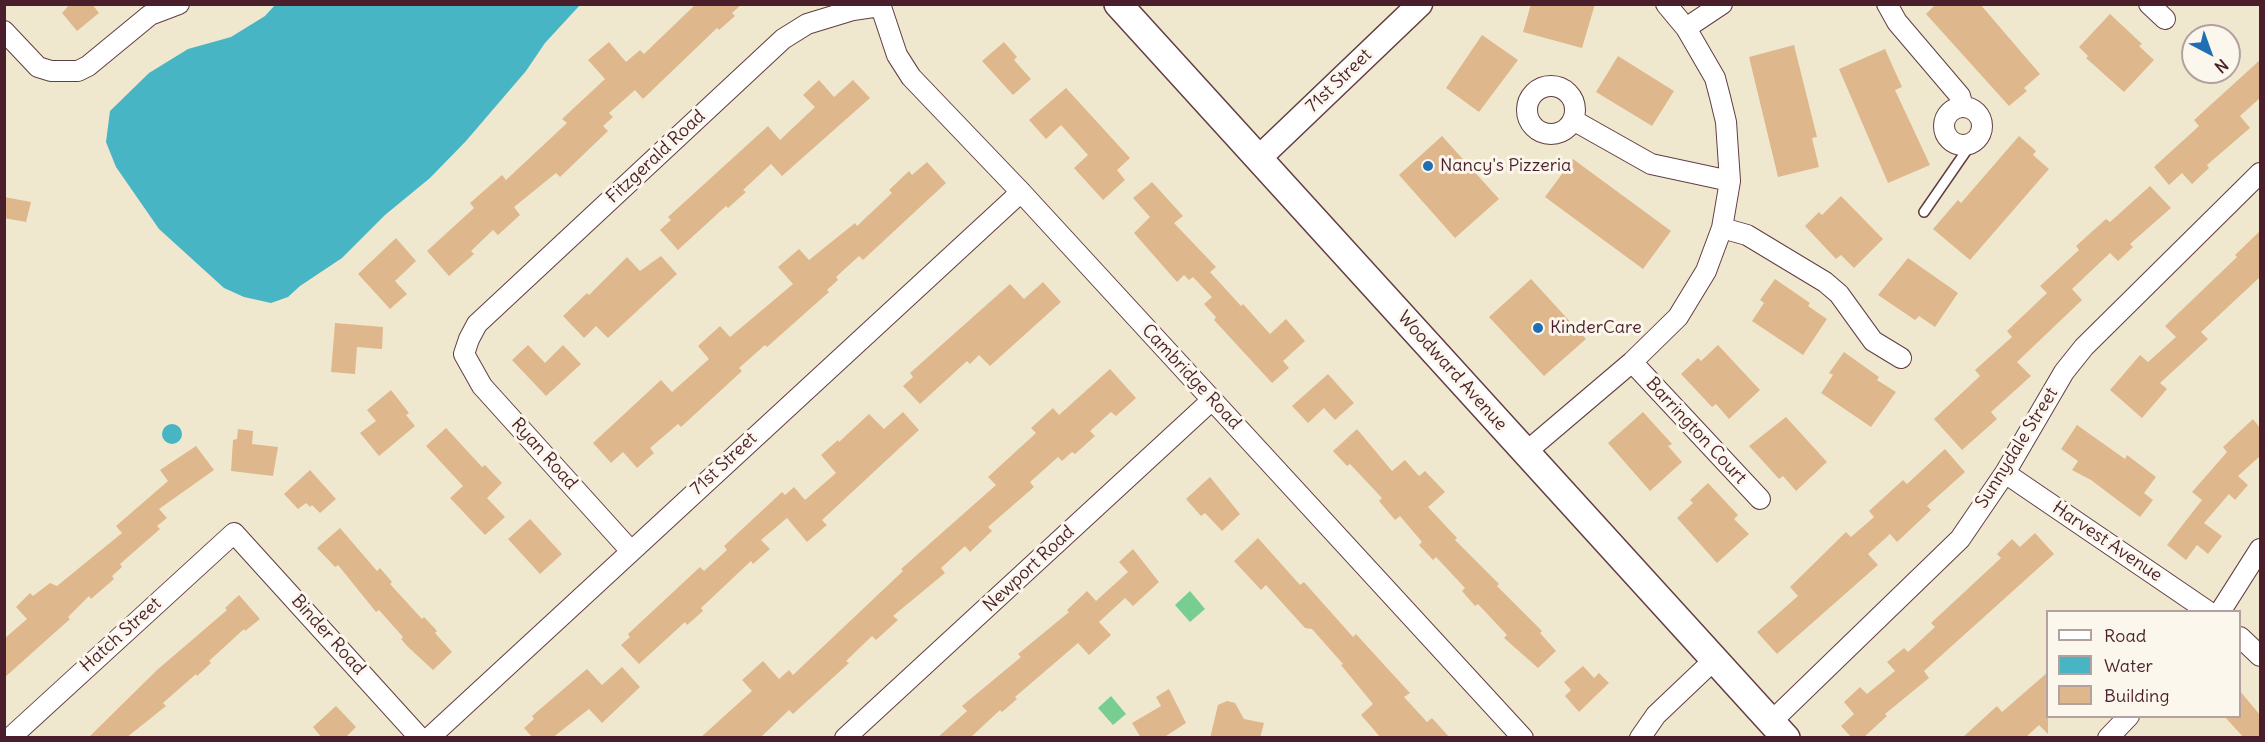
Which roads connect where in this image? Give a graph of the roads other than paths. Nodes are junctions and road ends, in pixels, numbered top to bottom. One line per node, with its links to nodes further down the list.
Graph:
1 (179, 4): 11 (street)
2 (1118, 4): 15 (main road, Woodward Avenue)
3 (1420, 4): 15 (street, 71st Street)
4 (1666, 4): 10 (street)
5 (1722, 4): 10 (street)
6 (1887, 4): 12 (street)
7 (2149, 4): 9 (street)
8 (880, 5): 18 (street, Cambridge Road); 21 (street, Fitzgerald Road)
9 (2165, 19)
10 (1686, 28): 17 (street)
11 (4, 31)
12 (1963, 107): 14 (street); 14 (street)
13 (1573, 120): 17 (street)
14 (1971, 144): 19 (lane)
15 (1259, 158): 25 (main road, Woodward Avenue)
16 (2258, 179): 26 (street, Sunnydale Street)
17 (1730, 182): 20 (street)
18 (1021, 192): 24 (street, Cambridge Road); 30 (street, 71st Street)
19 (1924, 212)
20 (1722, 228): 22 (street); 23 (street)
21 (464, 354): 30 (street, Ryan Road)
22 (1901, 358)
23 (1632, 362): 25 (street); 27 (street, Barrington Court)
24 (1212, 400): 41 (street, Newport Road); 42 (street, Cambridge Road)
25 (1526, 452): 35 (main road, Woodward Avenue)
26 (2005, 472): 31 (street, Harvest Avenue); 37 (street, Sunnydale Street)
27 (1760, 499)
28 (234, 533): 38 (street, Hatch Street); 39 (street, Binder Road)
29 (2260, 549): 32 (street)
30 (630, 550): 40 (street, 71st Street)
31 (2206, 610)
32 (2221, 610)
33 (2241, 638): 34 (street)
34 (2260, 656)
35 (1715, 660): 37 (main road, Woodward Avenue); 43 (street)
36 (2128, 718): 44 (street)
37 (1779, 729)
38 (10, 738)
39 (420, 738)
40 (429, 738)
41 (845, 738)
42 (1523, 738)
43 (1640, 738)
44 (2108, 738)

